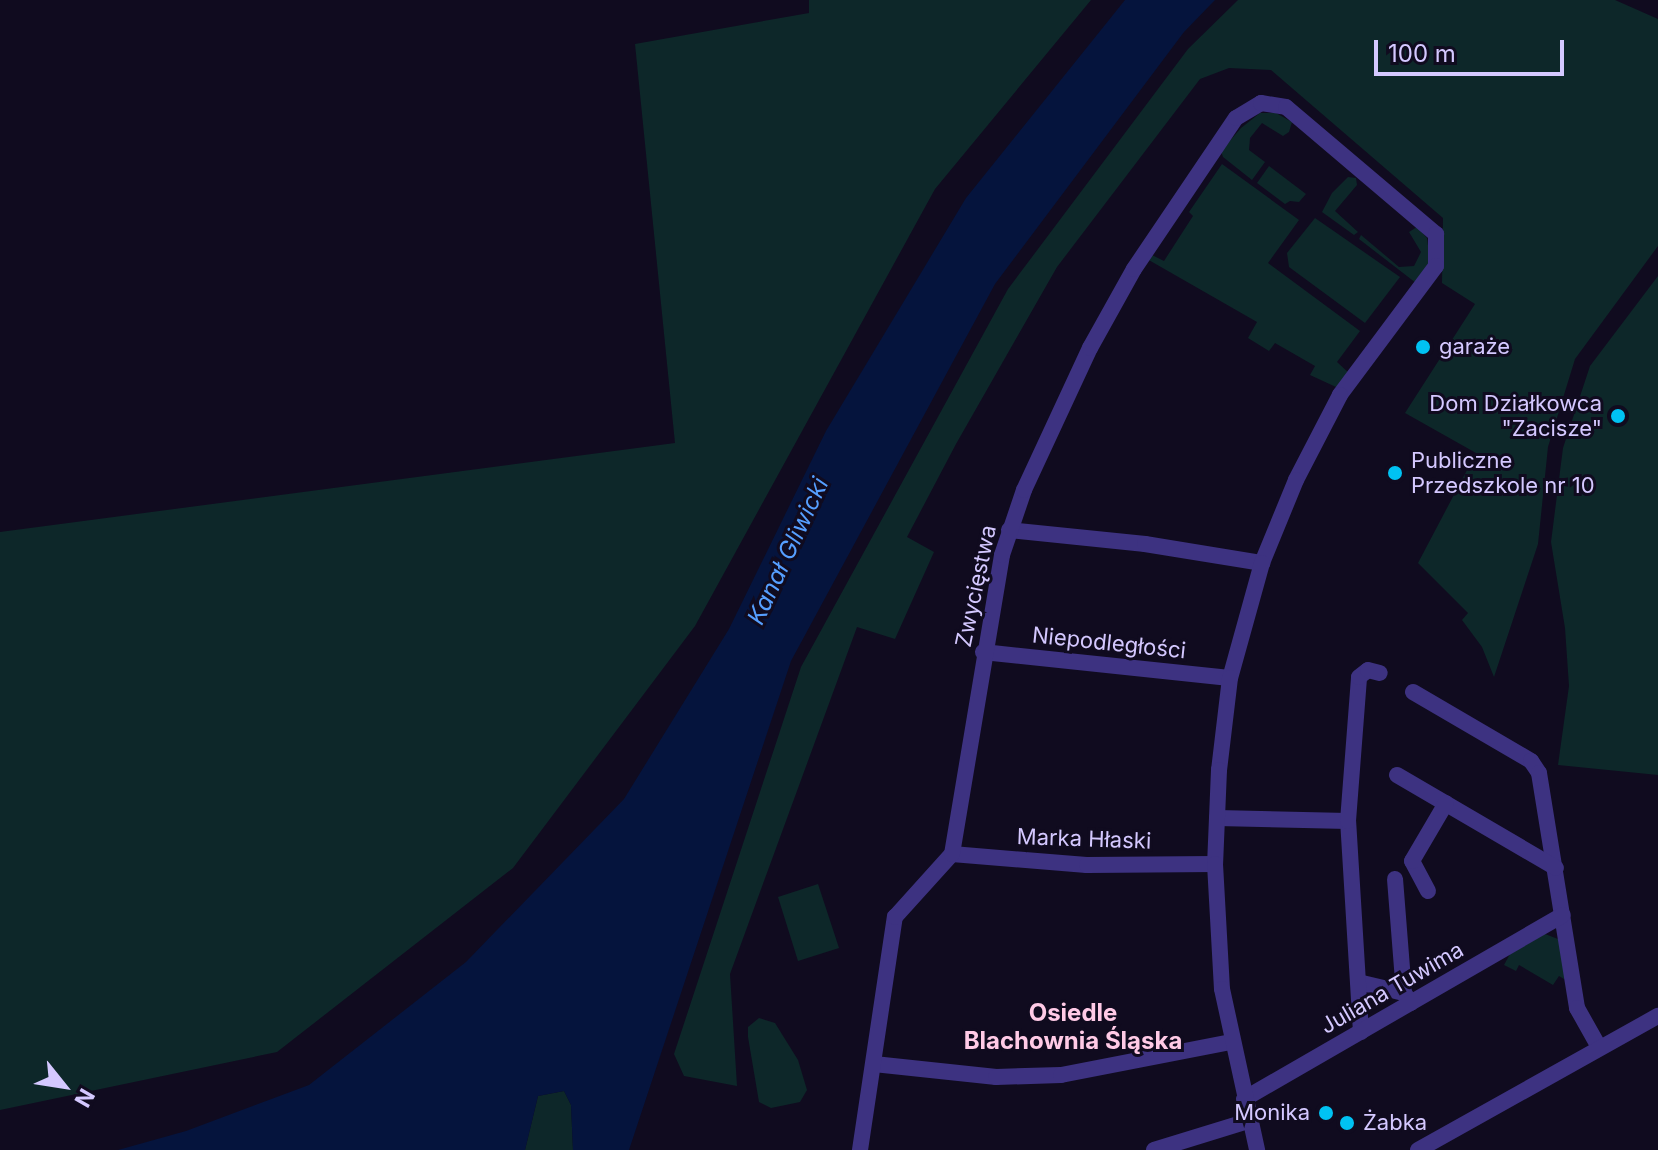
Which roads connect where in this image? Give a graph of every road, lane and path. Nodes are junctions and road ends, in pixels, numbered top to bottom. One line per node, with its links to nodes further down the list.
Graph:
1 (1009, 530): 2 (street); 2 (street, Zwycięstwa); 3 (street, Zwycięstwa)
2 (1262, 563): 5 (street)
3 (983, 652): 5 (street, Niepodległości); 11 (street, Zwycięstwa)
4 (1380, 673): 10 (street)
5 (1230, 678): 9 (street)
6 (1413, 692): 13 (street)
7 (1397, 775): 8 (street)
8 (1446, 803): 13 (street); 15 (street)
9 (1217, 818): 10 (street); 12 (street)
10 (1348, 821): 17 (street)
11 (952, 854): 12 (street, Marka Hłaski); 23 (street)
12 (1215, 864): 21 (street)
13 (1556, 868): 16 (street)
14 (1395, 879): 18 (street)
15 (1428, 891)
16 (1563, 915): 18 (street, Juliana Tuwima); 22 (street)
17 (1358, 982): 18 (street); 20 (street)
18 (1408, 998): 20 (street, Juliana Tuwima)
19 (1658, 1016): 22 (street)
20 (1361, 1032): 24 (street, Juliana Tuwima)
21 (1231, 1042): 23 (street); 24 (street)
22 (1599, 1047): 29 (street)
23 (874, 1064): 26 (street)
24 (1244, 1099): 25 (street)
25 (1248, 1121): 27 (street); 28 (street)
26 (860, 1150)
27 (1154, 1150)
28 (1257, 1150)
29 (1418, 1150)

